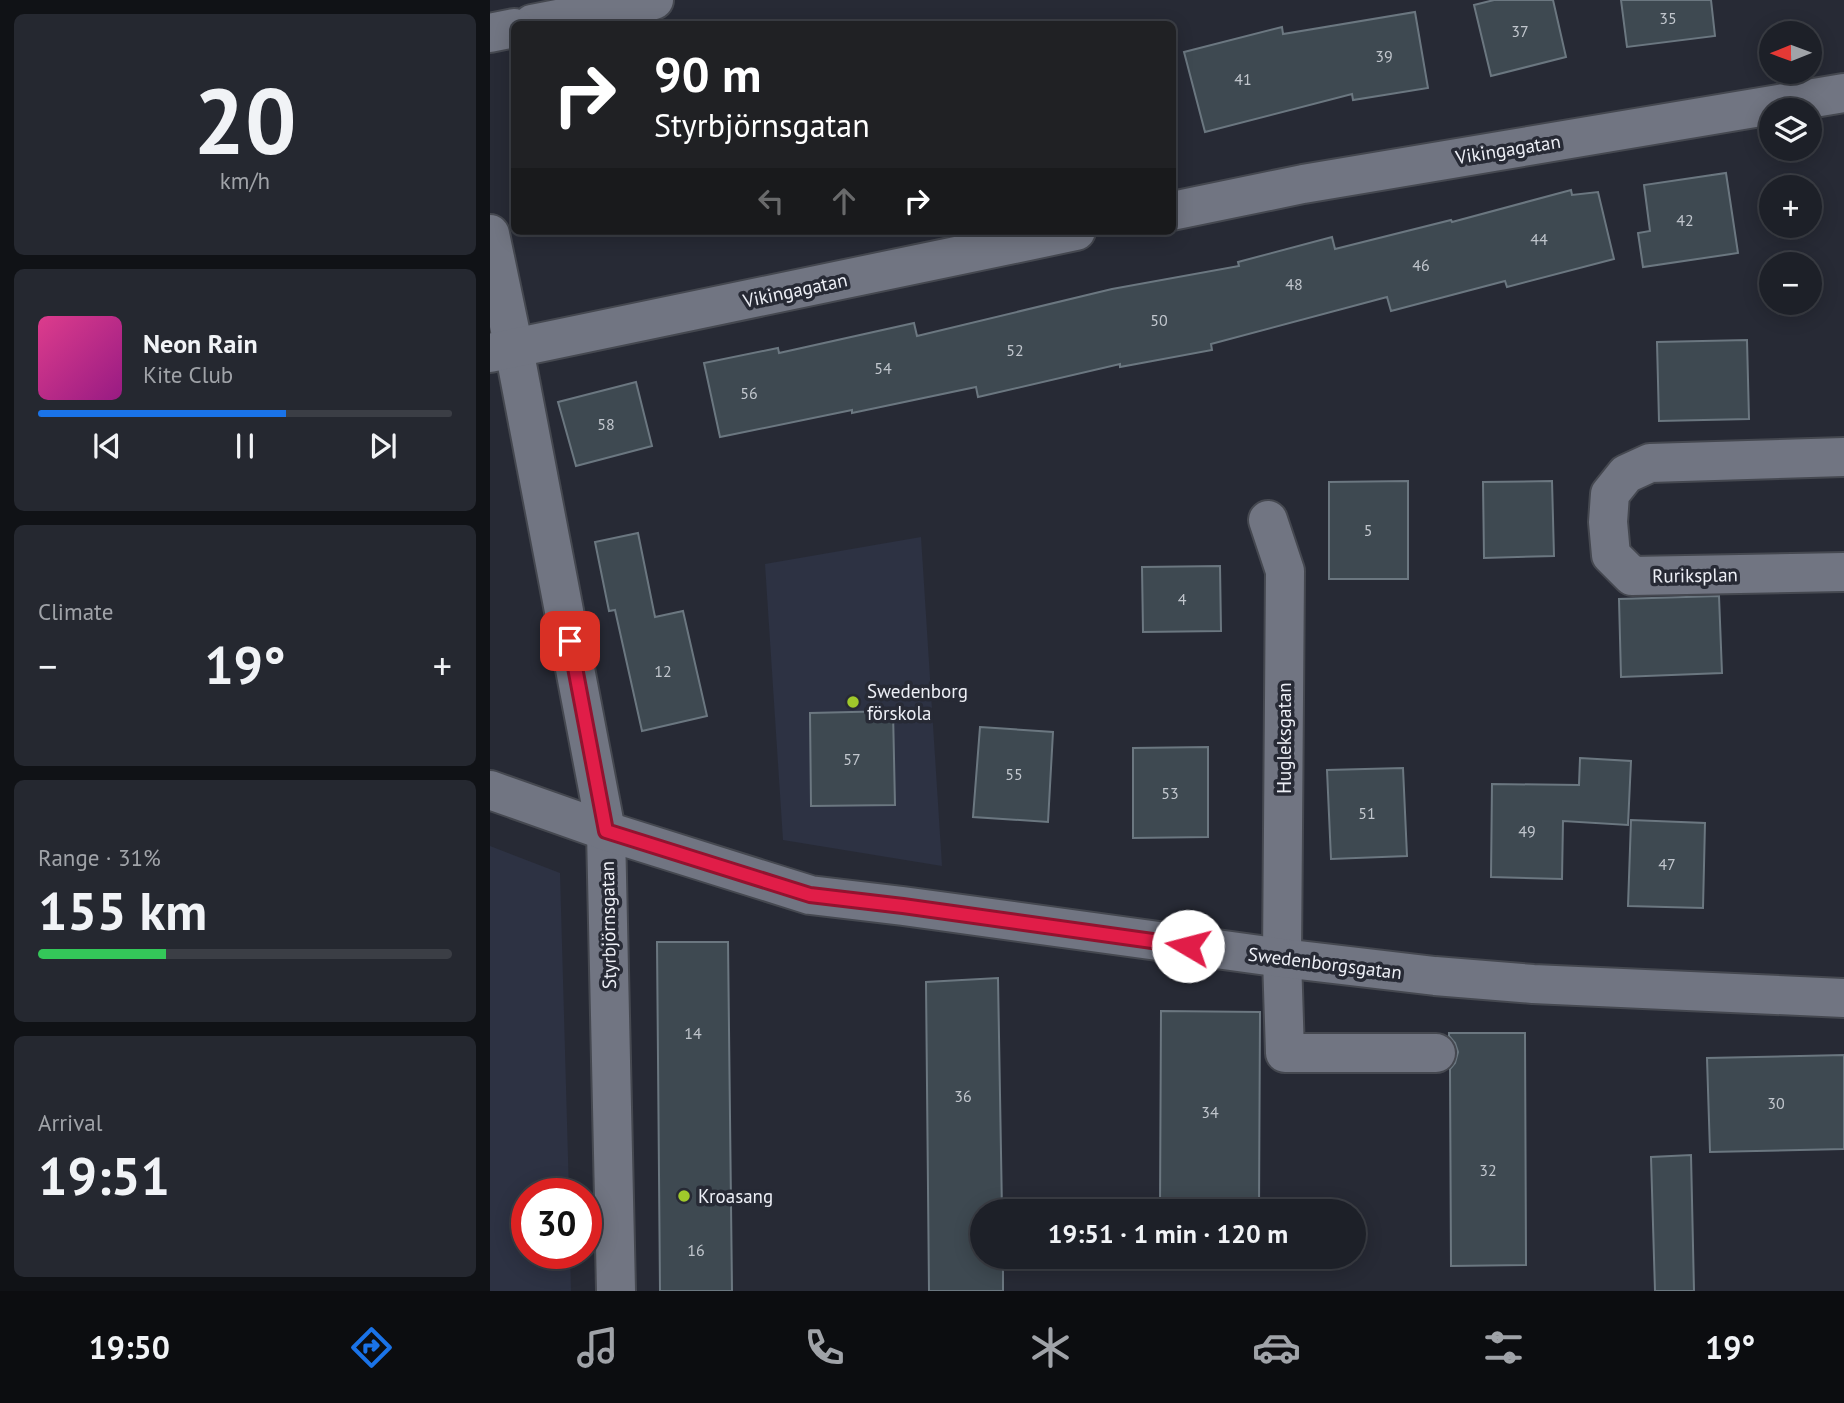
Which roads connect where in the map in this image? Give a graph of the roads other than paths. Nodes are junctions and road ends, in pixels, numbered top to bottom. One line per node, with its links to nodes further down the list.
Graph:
1 (654, 0): 2 (street)
2 (547, 21)
3 (511, 29): 4 (street)
4 (490, 33)
5 (1844, 93): 6 (street, Vikingagatan)
6 (1176, 210)
7 (490, 234): 9 (street, Styrbjörnsgatan)
8 (1057, 235): 9 (street, Vikingagatan)
9 (502, 351): 14 (street, Styrbjörnsgatan)
10 (1844, 457): 12 (street, Ruriksplan)
11 (1268, 520): 15 (street, Hugleksgatan)
12 (1844, 572)
13 (490, 790): 14 (street, Swedenborgsgatan)
14 (606, 831): 15 (street, Swedenborgsgatan); 18 (street, Styrbjörnsgatan)
15 (1282, 958): 16 (street, Swedenborgsgatan); 17 (street, Hugleksgatan)
16 (1844, 998)
17 (1436, 1053)
18 (617, 1291)

